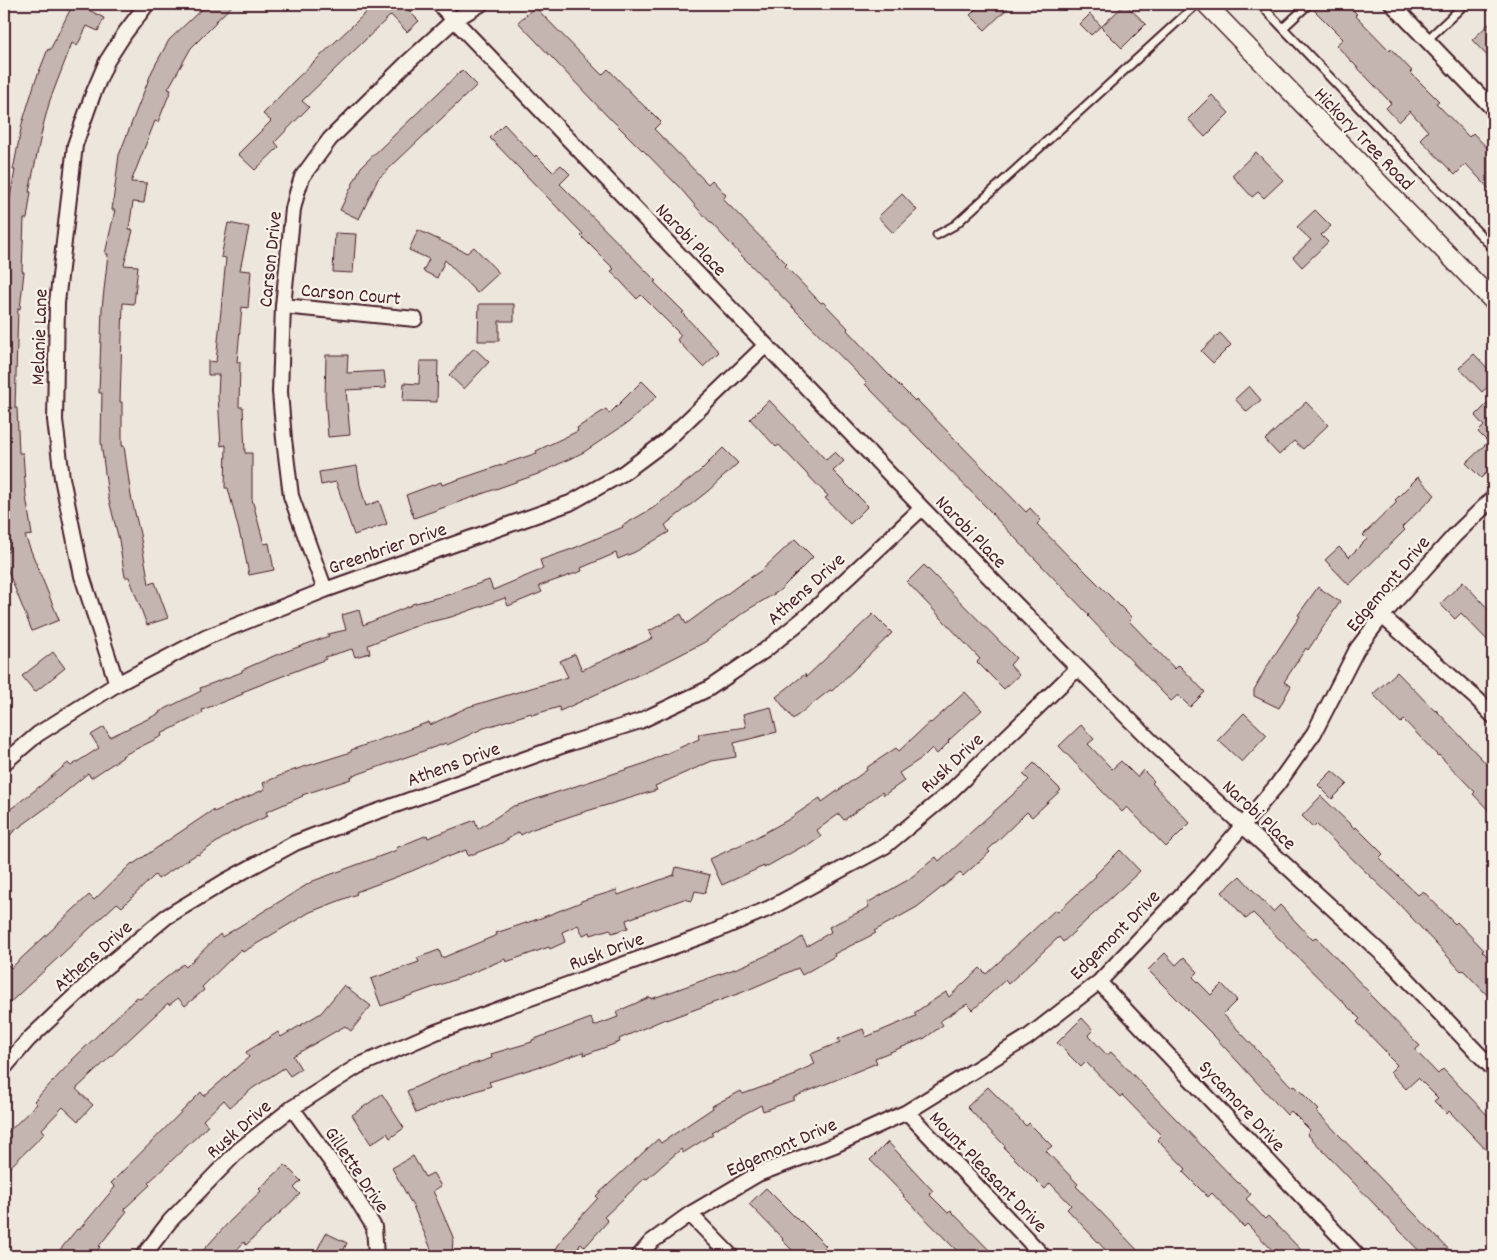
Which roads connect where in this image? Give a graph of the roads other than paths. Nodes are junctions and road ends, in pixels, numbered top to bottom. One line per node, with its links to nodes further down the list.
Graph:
1 (148, 4): 25 (street, Melanie Lane)
2 (439, 4): 10 (street, Narobi Place)
3 (481, 4): 10 (street, Carson Drive)
4 (1197, 4): 14 (lane)
5 (1206, 4): 16 (street, Hickory Tree Road)
6 (1260, 4): 11 (lane)
7 (1309, 4): 11 (lane)
8 (1392, 4): 12 (street)
9 (1465, 4): 12 (lane)
10 (454, 20): 17 (street, Carson Drive); 19 (street, Narobi Place)
11 (1283, 28): 15 (lane)
12 (1427, 40): 13 (street)
13 (1493, 109)
14 (937, 235)
15 (1493, 248)
16 (1493, 301)
17 (283, 306): 18 (street, Carson Court); 22 (street, Carson Drive)
18 (415, 319)
19 (766, 345): 21 (street, Narobi Place); 22 (street, Greenbrier Drive)
20 (1493, 498): 23 (street, Edgemont Drive)
21 (922, 508): 24 (street, Narobi Place); 30 (street, Athens Drive)
22 (325, 590): 25 (street, Greenbrier Drive)
23 (1382, 616): 26 (street); 28 (street, Edgemont Drive)
24 (1078, 668): 28 (street, Narobi Place); 32 (street, Rusk Drive)
25 (117, 684): 27 (street, Greenbrier Drive)
26 (1493, 716)
27 (4, 763)
28 (1242, 825): 29 (street, Edgemont Drive); 31 (street, Narobi Place)
29 (1099, 982): 33 (street, Edgemont Drive); 40 (street, Sycamore Drive)
30 (4, 1068)
31 (1493, 1069)
32 (292, 1108): 35 (street, Rusk Drive); 36 (street, Gillette Drive)
33 (906, 1112): 34 (street, Edgemont Drive); 39 (street, Mount Pleasant Drive)
34 (690, 1214): 37 (street, Edgemont Drive); 38 (street)
35 (144, 1256)
36 (376, 1256)
37 (639, 1256)
38 (731, 1256)
39 (1043, 1256)
40 (1358, 1256)

